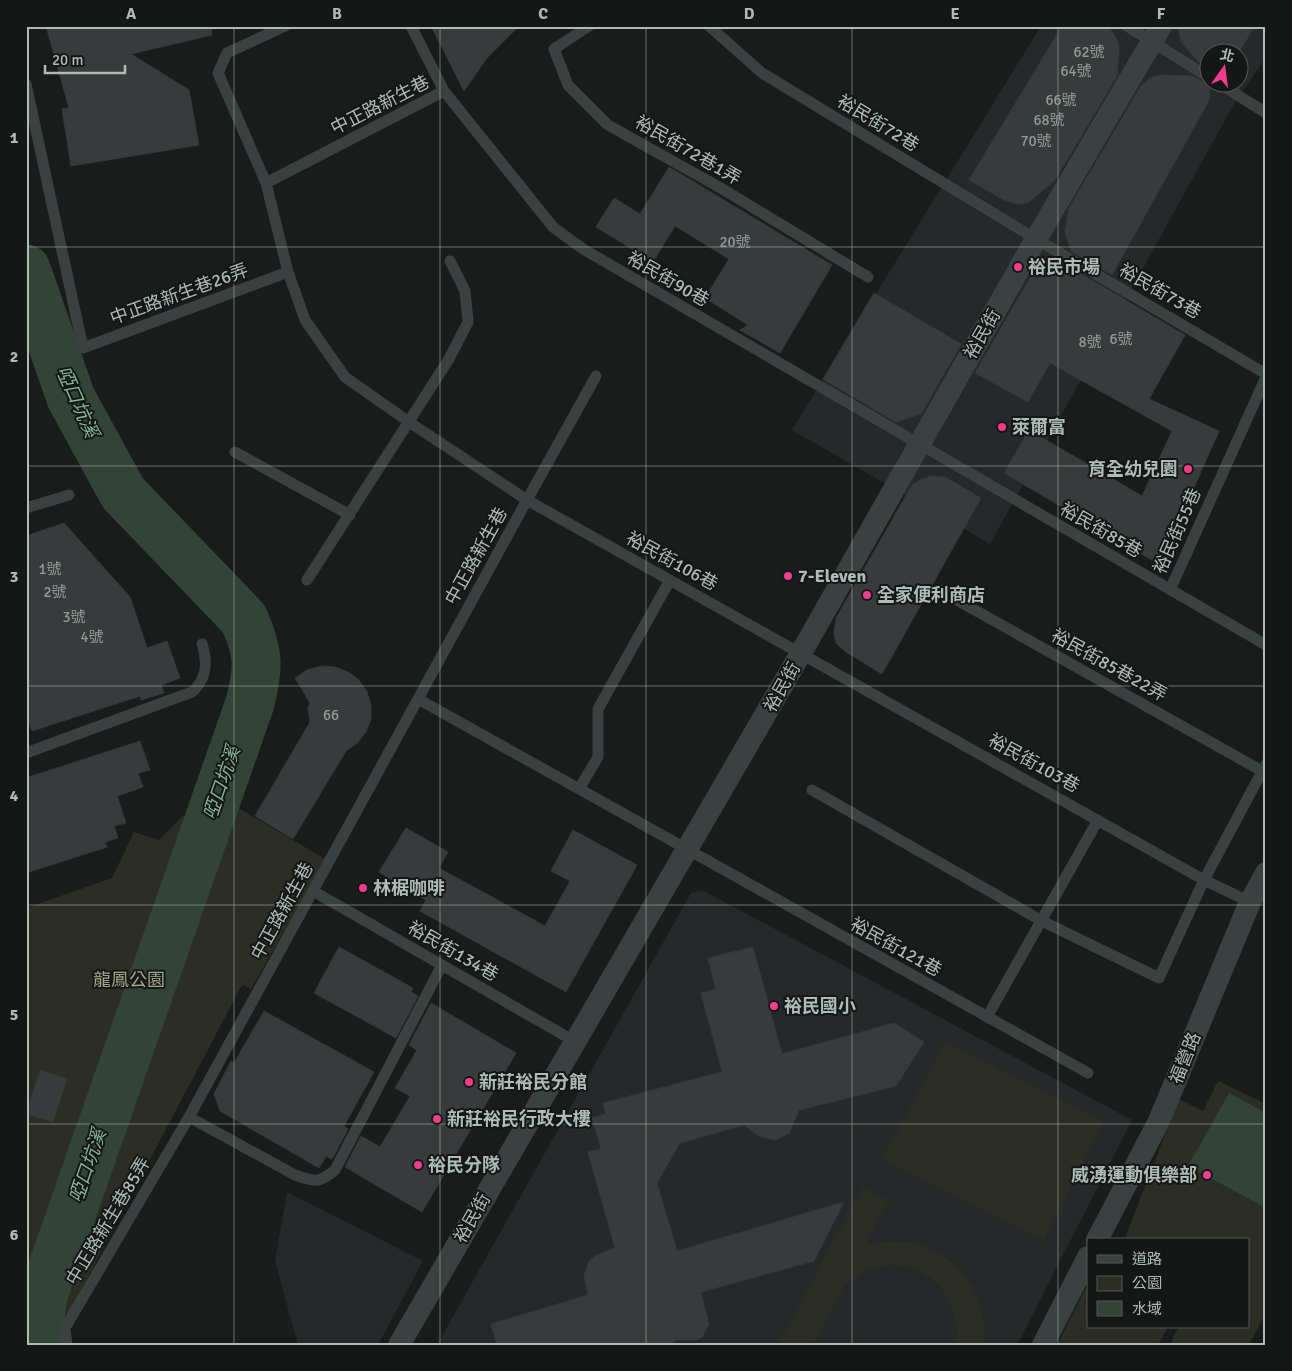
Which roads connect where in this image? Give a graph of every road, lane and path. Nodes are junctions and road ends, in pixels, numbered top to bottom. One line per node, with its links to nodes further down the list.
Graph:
1 (285, 26): 12 (lane, 中正路新生巷)
2 (411, 26): 9 (lane, 中正路新生巷)
3 (589, 26): 16 (lane, 裕民街72巷1弄)
4 (709, 26): 13 (lane, 裕民街72巷)
5 (1128, 26): 6 (lane)
6 (1156, 34): 7 (lane); 13 (street, 裕民街)
7 (1200, 70)
8 (26, 84): 15 (lane, 中正路新生巷26弄)
9 (444, 91): 12 (lane, 中正路新生巷); 20 (lane, 裕民街90巷)
10 (1233, 92): 11 (lane)
11 (1266, 113)
12 (266, 183): 15 (lane, 中正路新生巷)
13 (1036, 239): 17 (lane, 裕民街73巷); 20 (street, 裕民街)
14 (450, 261): 19 (lane)
15 (288, 272): 19 (lane, 中正路新生巷)
16 (868, 277)
17 (1266, 375): 29 (lane, 裕民街55巷)
18 (596, 376): 23 (lane)
19 (409, 422): 23 (lane, 中正路新生巷); 25 (lane)
20 (919, 444): 29 (lane, 裕民街85巷); 32 (street, 裕民街)
21 (235, 452): 25 (lane)
22 (69, 495): 24 (lane)
23 (527, 500): 27 (lane, 裕民街106巷); 33 (lane, 中正路新生巷)
24 (26, 508)
25 (350, 515): 26 (lane)
26 (307, 580)
27 (670, 580): 32 (lane, 裕民街106巷); 36 (lane)
28 (938, 590): 35 (lane, 裕民街85巷22弄)
29 (1170, 590): 31 (lane, 裕民街85巷)
30 (202, 644): 34 (lane)
31 (1266, 645)
32 (801, 653): 38 (lane, 裕民街103巷); 39 (street, 裕民街)
33 (418, 699): 36 (lane); 42 (lane, 中正路新生巷)
34 (26, 753)
35 (1264, 768): 41 (lane, 裕民街85巷22弄)
36 (579, 789): 39 (lane, 裕民街121巷)
37 (812, 790): 44 (lane)
38 (1098, 820): 41 (lane, 裕民街103巷); 44 (lane)
39 (687, 851): 46 (lane, 裕民街121巷); 47 (street, 裕民街)
40 (1266, 874): 43 (street, 福營路)
41 (1204, 880): 43 (lane, 裕民街103巷); 44 (lane, 裕民街85巷22弄)
42 (313, 891): 45 (lane, 裕民街134巷); 49 (lane, 中正路新生巷)
43 (1250, 902): 50 (street, 福營路)
44 (1042, 921): 46 (lane)
45 (442, 965): 47 (lane, 裕民街134巷); 49 (lane)
46 (987, 1017): 48 (lane, 裕民街121巷)
47 (574, 1041): 53 (street, 裕民街)
48 (1088, 1073)
49 (189, 1117): 52 (lane, 中正路新生巷85弄)
50 (1098, 1238)
51 (1087, 1259): 54 (street)
52 (67, 1345)
53 (399, 1345)
54 (1043, 1345)

